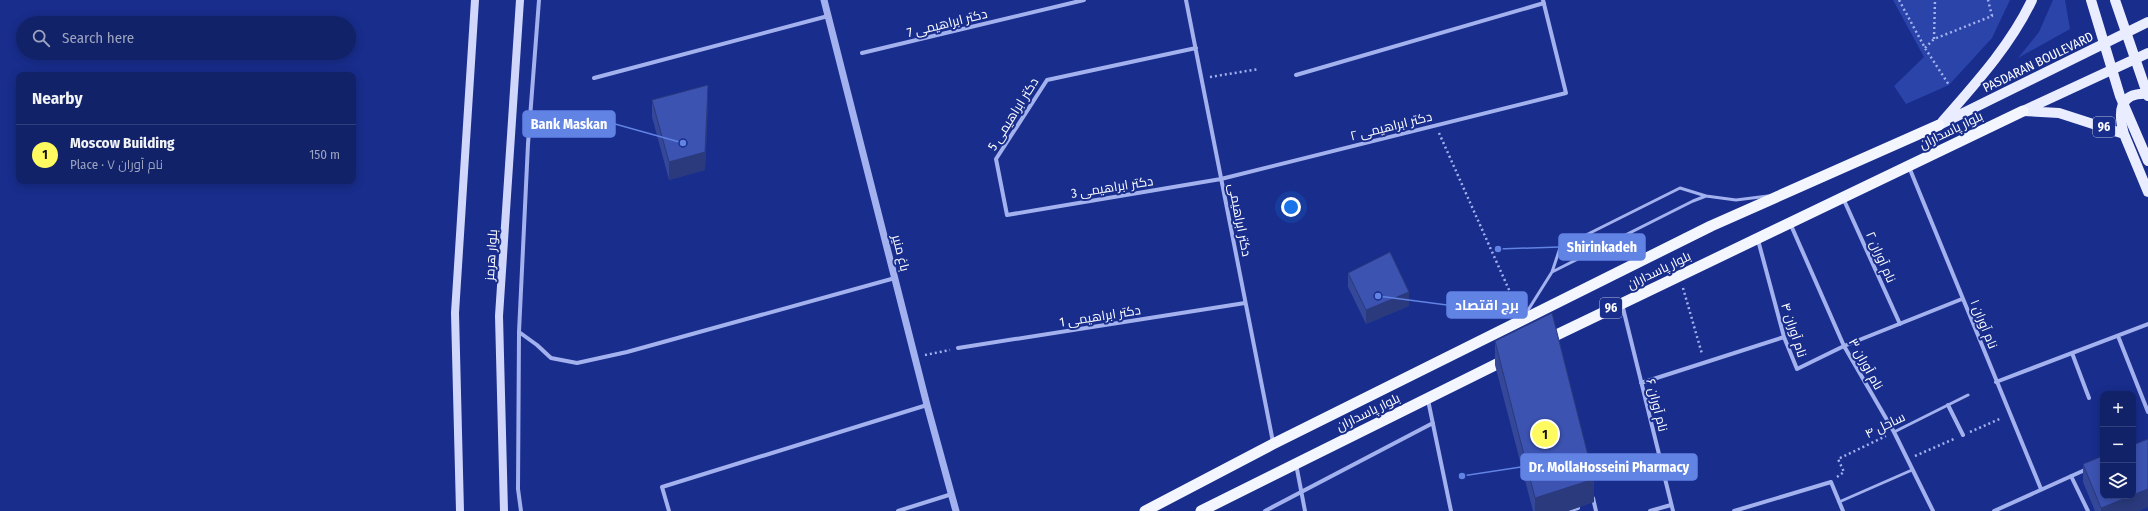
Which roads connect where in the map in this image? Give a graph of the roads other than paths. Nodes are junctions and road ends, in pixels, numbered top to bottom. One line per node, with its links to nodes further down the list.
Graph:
1 (475, 0): 74 (main road)
2 (520, 0): 75 (main road, بلوار هرمز)
3 (539, 0): 40 (street)
4 (824, 0): 11 (street, باغ منیر)
5 (1084, 0): 14 (street, دکتر ابراهیمی 7)
6 (1186, 0): 13 (street, دکتر ابراهیمی)
7 (2032, 0): 20 (main road, 96)
8 (2091, 0): 22 (main road, bridge)
9 (2115, 0): 18 (main road, bridge)
10 (1544, 2): 16 (street); 24 (street, دکتر ابراهیمی ۲)
11 (828, 16): 17 (street); 33 (street, باغ منیر)
12 (2148, 22): 20 (main road, PASDARAN BOULEVARD)
13 (1196, 48): 24 (street, دکتر ابراهیمی); 29 (street, دکتر ابراهیمی 5)
14 (862, 53)
15 (2148, 53): 19 (main road)
16 (1296, 75)
17 (594, 78)
18 (2148, 95): 21 (main road)
19 (2023, 111): 21 (main road, 96); 23 (highway, بلوار پاسداران / 96)
20 (1939, 125): 25 (highway, بلوار پاسداران / 96)
21 (2124, 134): 26 (main road, 96)
22 (2148, 161)
23 (1909, 166): 28 (highway, بلوار پاسداران / 96); 34 (street, نام آوران ۱)
24 (1221, 179): 29 (street, دکتر ابراهیمی 3); 35 (street, دکتر ابراهیمی)
25 (1791, 191): 27 (lane); 37 (highway, بلوار پاسداران / 96)
26 (2148, 192)
27 (1706, 196): 32 (lane); 32 (lane)
28 (1843, 198): 30 (highway, بلوار پاسداران / 96); 38 (street, نام آوران ۲)
29 (1006, 215)
30 (1790, 223): 31 (highway, بلوار پاسداران / 96); 44 (street, نام آوران ۳)
31 (1758, 238): 36 (highway, بلوار پاسداران / 96); 42 (street, نام آوران ۴)
32 (1552, 272): 37 (lane)
33 (896, 278): 40 (street); 53 (street, باغ منیر)
34 (1962, 298): 38 (street, نام آوران ۴); 49 (street, نام آوران ۱)
35 (1245, 303): 45 (street, دکتر ابراهیمی 1); 59 (street, دکتر ابراهیمی)
36 (1622, 303): 43 (highway, بلوار پاسداران / 96); 48 (street, نام آوران ۶)
37 (1522, 320): 59 (highway, بلوار پاسداران / 96)
38 (1900, 324): 44 (street, نام آوران ۴)
39 (2148, 324): 41 (street)
40 (519, 332): 76 (street)
41 (2118, 336): 47 (street); 55 (street)
42 (1784, 337): 44 (street, نام آوران ۴); 48 (street)
43 (1533, 346)
44 (1844, 346): 57 (street, نام آوران ۳)
45 (958, 348)
46 (1520, 352): 51 (highway, بلوار پاسداران)
47 (2072, 353): 49 (street); 52 (street)
48 (1641, 382): 71 (street, نام آوران ۶)
49 (1996, 382): 64 (street, نام آوران ۱)
50 (1968, 395): 54 (lane, ساحل ۴)
51 (1428, 398): 56 (street); 60 (highway, بلوار پاسداران)
52 (2089, 398)
53 (927, 405): 66 (street, باغ منیر); 77 (street)
54 (1948, 405): 57 (lane, ساحل ۴); 58 (street)
55 (2148, 412)
56 (1433, 423): 65 (street); 84 (street)
57 (1894, 432): 62 (street, نام آوران ۳)
58 (1963, 435)
59 (1273, 444): 80 (highway, بلوار پاسداران / 96)
60 (1296, 464): 65 (street); 81 (highway, بلوار پاسداران)
61 (2090, 468): 63 (street)
62 (1912, 470): 69 (lane); 91 (street, نام آوران ۳)
63 (2071, 476): 64 (street); 93 (street)
64 (2041, 489): 92 (street)
65 (1301, 491): 82 (street); 83 (street)
66 (952, 494): 78 (street); 79 (street, باغ منیر)
67 (1592, 495): 68 (street)
68 (1594, 502): 70 (street); 86 (street)
69 (1839, 502): 73 (street); 90 (street)
70 (1587, 505)
71 (1671, 505): 87 (street); 88 (street, نام آوران ۶)
72 (1581, 507): 85 (street)
73 (1747, 509): 89 (street)
74 (460, 511)
75 (504, 511)
76 (521, 511)
77 (668, 511)
78 (898, 511)
79 (956, 511)
80 (1146, 511)
81 (1201, 511)
82 (1265, 511)
83 (1305, 511)
84 (1451, 511)
85 (1568, 511)
86 (1596, 511)
87 (1650, 511)
88 (1673, 511)
89 (1734, 511)
90 (1843, 511)
91 (1933, 511)
92 (1994, 511)
93 (2088, 511)

